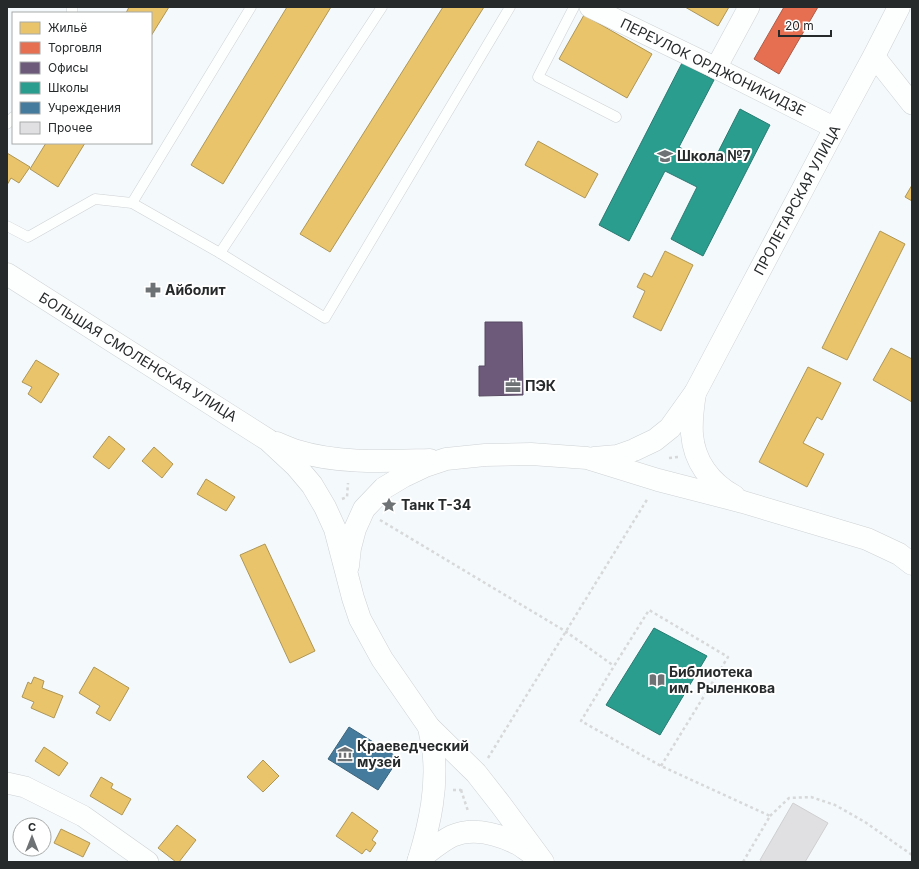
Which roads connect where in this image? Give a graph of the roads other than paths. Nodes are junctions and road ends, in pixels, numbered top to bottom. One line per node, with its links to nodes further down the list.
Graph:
1 (251, 7): 13 (lane)
2 (382, 7): 15 (lane)
3 (510, 7): 15 (lane)
4 (574, 7): 11 (lane)
5 (590, 7): 9 (street, ПЕРЕУЛОК ОРДЖОНИКИДЗЕ)
6 (749, 7): 9 (street)
7 (899, 7): 8 (main road, ПРОЛЕТАРСКАЯ УЛИЦА)
8 (874, 56): 10 (street); 12 (main road, ПРОЛЕТАРСКАЯ УЛИЦА)
9 (716, 68): 12 (street, ПЕРЕУЛОК ОРДЖОНИКИДЗЕ)
10 (912, 104)
11 (616, 117)
12 (835, 128): 17 (main road, ПРОЛЕТАРСКАЯ УЛИЦА)
13 (132, 203): 14 (lane); 15 (lane)
14 (7, 226)
15 (220, 253)
16 (7, 274): 18 (main road, БОЛЬШАЯ СМОЛЕНСКАЯ УЛИЦА)
17 (695, 393): 19 (main road, ПРОЛЕТАРСКАЯ УЛИЦА); 21 (main road, ПРОЛЕТАРСКАЯ УЛИЦА)
18 (268, 440): 20 (main road, БОЛЬШАЯ СМОЛЕНСКАЯ УЛИЦА); 23 (main road, БОЛЬШАЯ СМОЛЕНСКАЯ УЛИЦА)
19 (587, 458): 20 (main road); 21 (main road)
20 (446, 459): 23 (main road)
21 (743, 502): 22 (main road)
22 (912, 564)
23 (347, 576): 24 (main road, БОЛЬШАЯ СМОЛЕНСКАЯ УЛИЦА)
24 (429, 727): 26 (main road); 27 (main road)
25 (7, 783): 28 (street)
26 (419, 861): 27 (main road)
27 (542, 861)
28 (148, 862)

